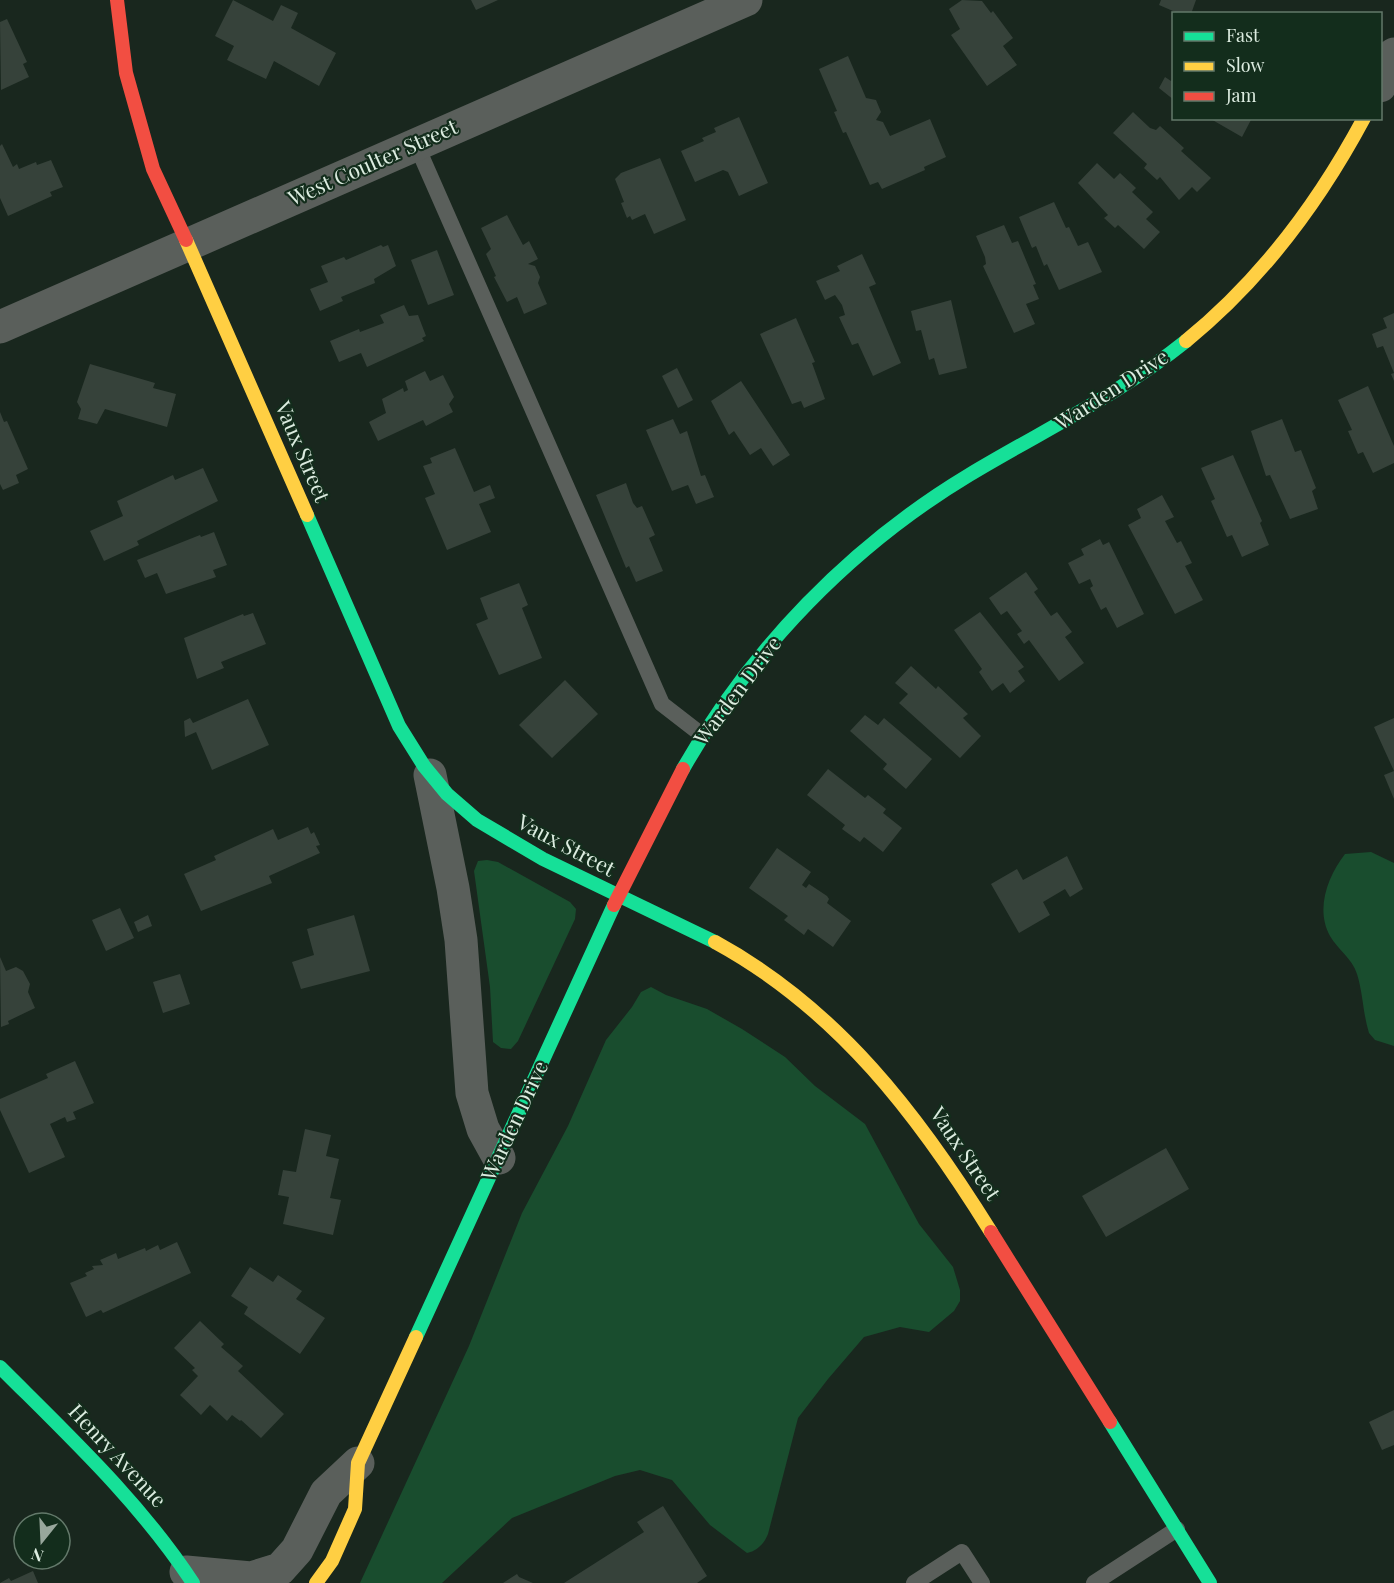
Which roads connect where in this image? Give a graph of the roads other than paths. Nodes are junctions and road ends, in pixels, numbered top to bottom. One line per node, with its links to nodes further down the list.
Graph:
1 (117, 0): 7 (street, Vaux Street)
2 (746, 0): 6 (street, West Coulter Street)
3 (1394, 54): 4 (street)
4 (1382, 82)
5 (1363, 120): 9 (street, Warden Drive)
6 (416, 144): 7 (street, West Coulter Street); 9 (lane)
7 (188, 244): 8 (street, West Coulter Street); 10 (street, Vaux Street)
8 (0, 327)
9 (702, 735): 11 (street, Warden Drive)
10 (430, 775): 11 (street, Vaux Street); 12 (street)
11 (618, 897): 12 (street, Warden Drive); 15 (street, Vaux Street)
12 (499, 1158): 14 (street, Warden Drive)
13 (0, 1367): 16 (street, Henry Avenue)
14 (358, 1463): 16 (street, Warden Drive); 17 (street, Warden Drive)
15 (1177, 1529): 20 (lane); 21 (street, Vaux Street)
16 (190, 1577)
17 (316, 1583)
18 (914, 1583): 19 (lane)
19 (982, 1583)
20 (1094, 1583)
21 (1210, 1583)

